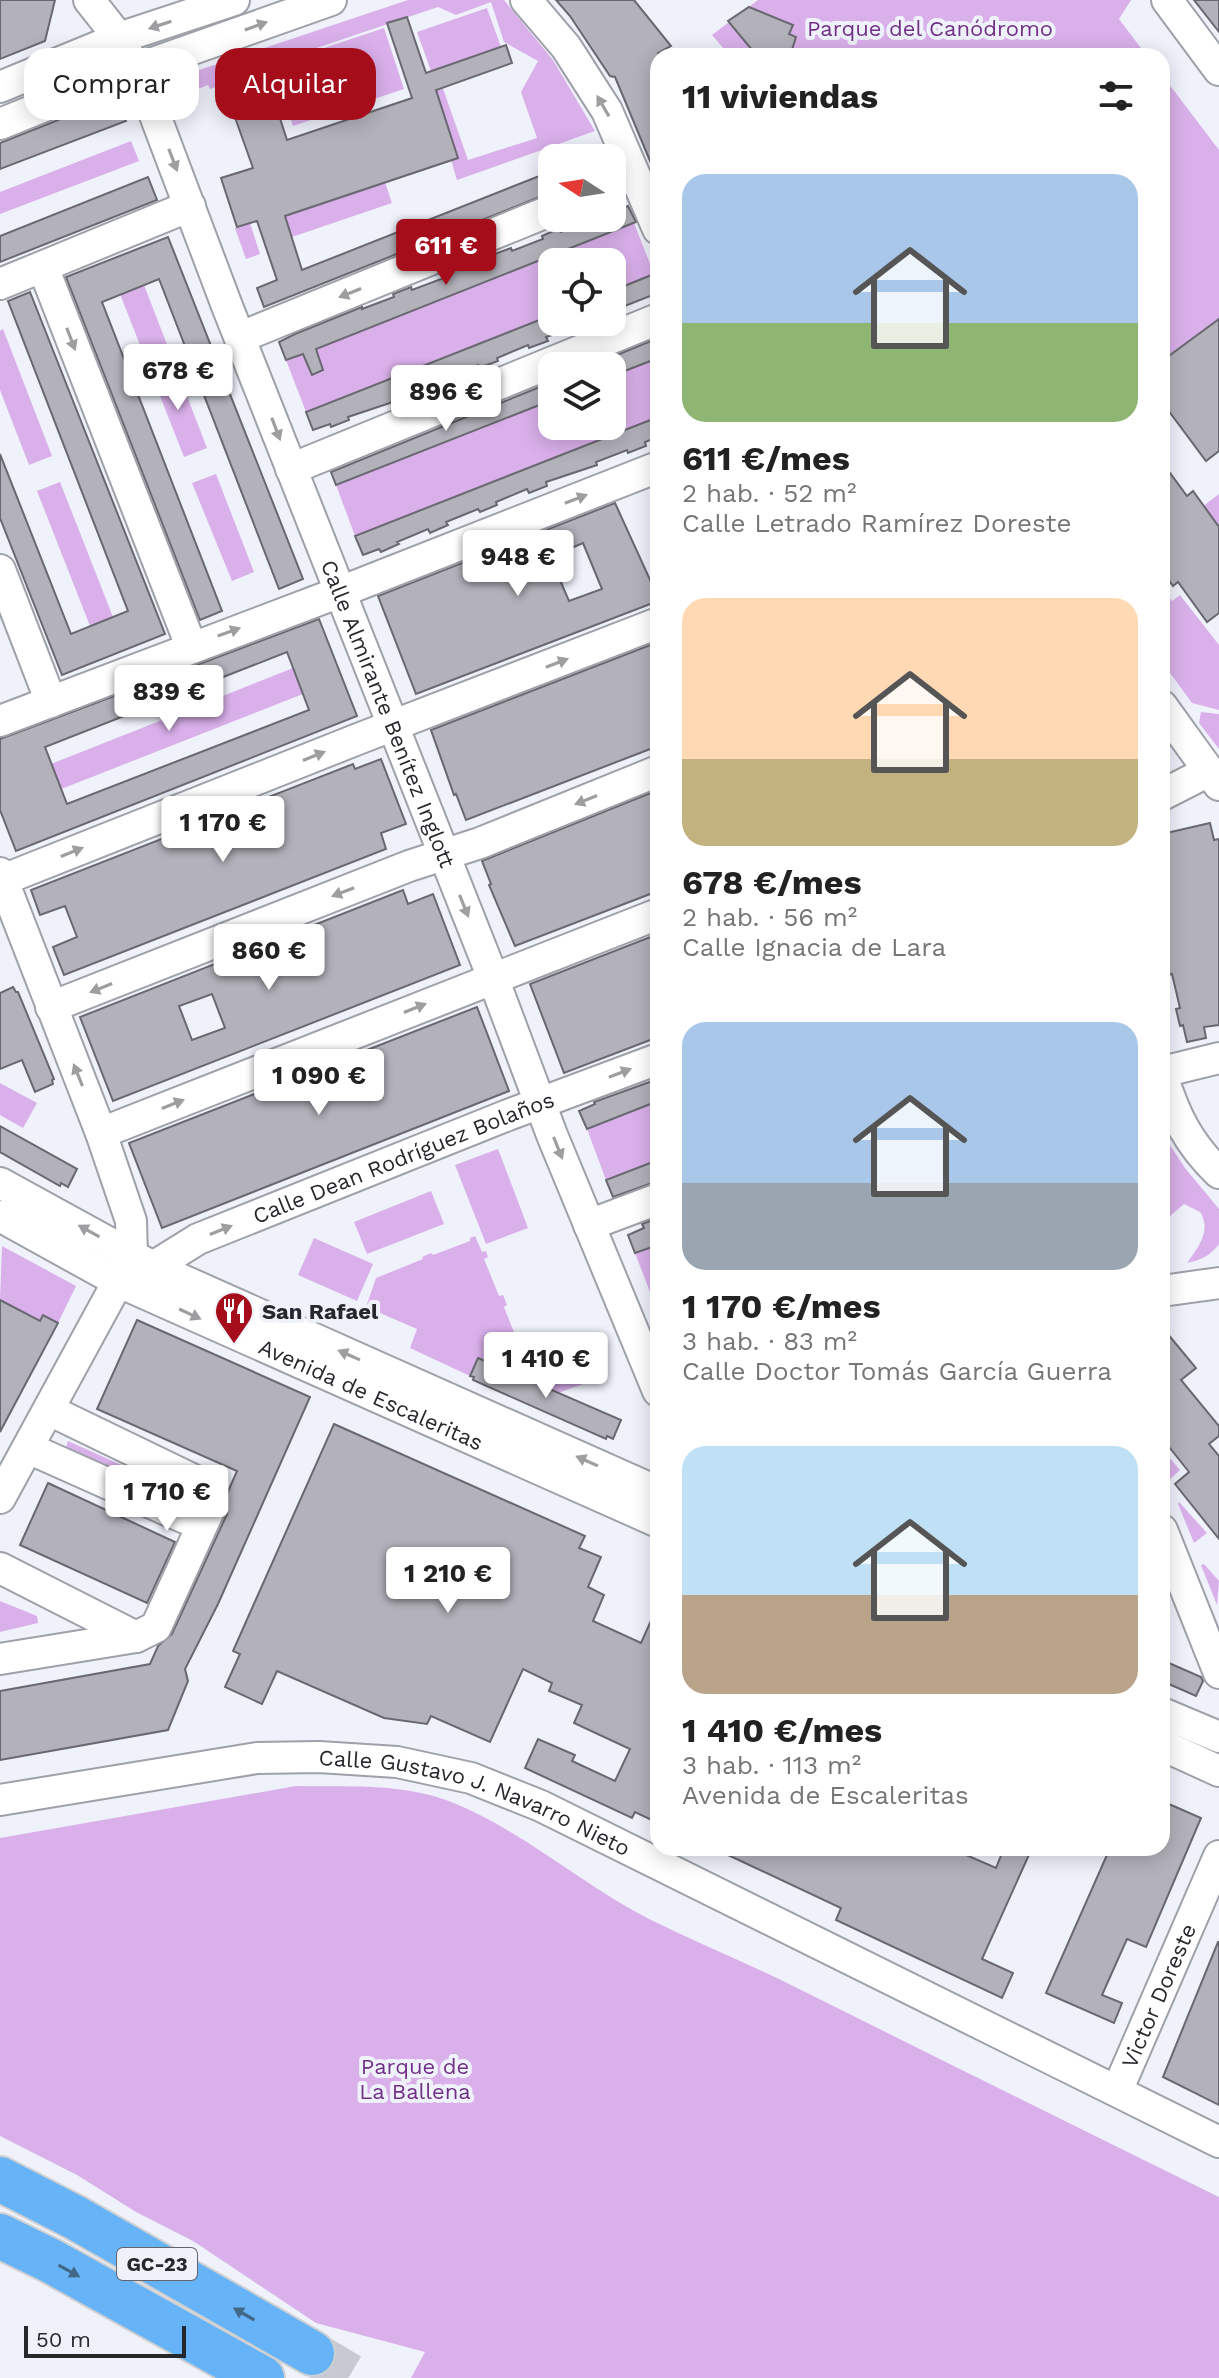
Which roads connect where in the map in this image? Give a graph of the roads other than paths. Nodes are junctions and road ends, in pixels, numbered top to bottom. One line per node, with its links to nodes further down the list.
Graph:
1 (89, 0): 6 (street, Calle Almirante Benítez Inglott)
2 (234, 0): 6 (street, one-way to 6)
3 (331, 0): 8 (street, one-way to 3)
4 (526, 0): 14 (street, one-way to 4)
5 (1167, 0): 9 (street)
6 (119, 38): 7 (street, Calle Almirante Benítez Inglott); 10 (street)
7 (124, 48)
8 (195, 48)
9 (1213, 53)
10 (0, 87)
11 (24, 114): 13 (street)
12 (156, 120): 16 (street, Calle Almirante Benítez Inglott, one-way to 16)
13 (0, 124)
14 (614, 144)
15 (626, 186): 18 (street)
16 (190, 206): 19 (street); 22 (street, Calle Almirante Benítez Inglott)
17 (538, 216): 22 (street, one-way to 22)
18 (650, 218)
19 (43, 267): 20 (street); 28 (street, one-way to 28)
20 (0, 284)
21 (650, 322): 23 (street)
22 (241, 337): 23 (street, Calle Almirante Benítez Inglott, one-way to 23)
23 (291, 469): 26 (street, Calle Almirante Benítez Inglott)
24 (650, 470): 26 (street, one-way to 24)
25 (0, 570): 29 (street)
26 (340, 592): 28 (street, one-way to 26); 32 (street, Calle Almirante Benítez Inglott)
27 (650, 626): 32 (street, one-way to 27)
28 (191, 646): 29 (street)
29 (51, 702): 31 (street)
30 (1170, 717): 34 (street)
31 (0, 721)
32 (393, 726): 36 (street, Calle Almirante Benítez Inglott); 37 (street, one-way to 32)
33 (650, 774): 36 (street, one-way to 36)
34 (1214, 778): 35 (street)
35 (1170, 792)
36 (443, 855): 39 (street, Calle Almirante Benítez Inglott, one-way to 39); 40 (street, one-way to 40)
37 (1, 878): 40 (street)
38 (650, 917): 39 (street)
39 (493, 978): 45 (street, Calle Almirante Benítez Inglott); 46 (street, one-way to 39)
40 (51, 1007): 46 (street, one-way to 40)
41 (1219, 1058): 43 (street)
42 (650, 1062): 45 (street, Calle Dean Rodríguez Bolaños, one-way to 42)
43 (1170, 1071)
44 (1170, 1100): 47 (street)
45 (541, 1103): 51 (street, Calle Almirante Benítez Inglott, one-way to 51); 52 (street, Calle Dean Rodríguez Bolaños, one-way to 45)
46 (101, 1133): 52 (street)
47 (1219, 1173)
48 (0, 1183): 52 (street, Avenida de Escaleritas, one-way to 48)
49 (650, 1202): 51 (street)
50 (0, 1216): 52 (street, Avenida de Escaleritas)
51 (589, 1225): 55 (street, Calle Almirante Benítez Inglott)
52 (135, 1268): 56 (street); 58 (street, Avenida de Escaleritas, one-way to 52); 61 (street, Avenida de Escaleritas, one-way to 61)
53 (1217, 1281): 54 (street)
54 (1170, 1290)
55 (650, 1353)
56 (49, 1410): 57 (street); 60 (street)
57 (28, 1448): 59 (street); 60 (street)
58 (650, 1489)
59 (0, 1498)
60 (210, 1508): 64 (street)
61 (650, 1518)
62 (0, 1568): 64 (street)
63 (1172, 1583): 66 (street)
64 (136, 1637): 65 (street)
65 (0, 1659)
66 (1219, 1673)
67 (1170, 1716): 68 (street)
68 (1219, 1737)
69 (1170, 1749): 70 (street)
70 (1219, 1771)
71 (0, 1800): 73 (street, Calle Gustavo J. Navarro Nieto)
72 (1219, 1856): 73 (street, Victor Doreste)
73 (1117, 2091): 74 (street, Calle Gustavo J. Navarro Nieto)
74 (1219, 2142)
75 (0, 2179): 77 (highway, GC-23, one-way to 75)
76 (0, 2236): 78 (highway, GC-23, one-way to 78)
77 (312, 2353)
78 (262, 2378)

